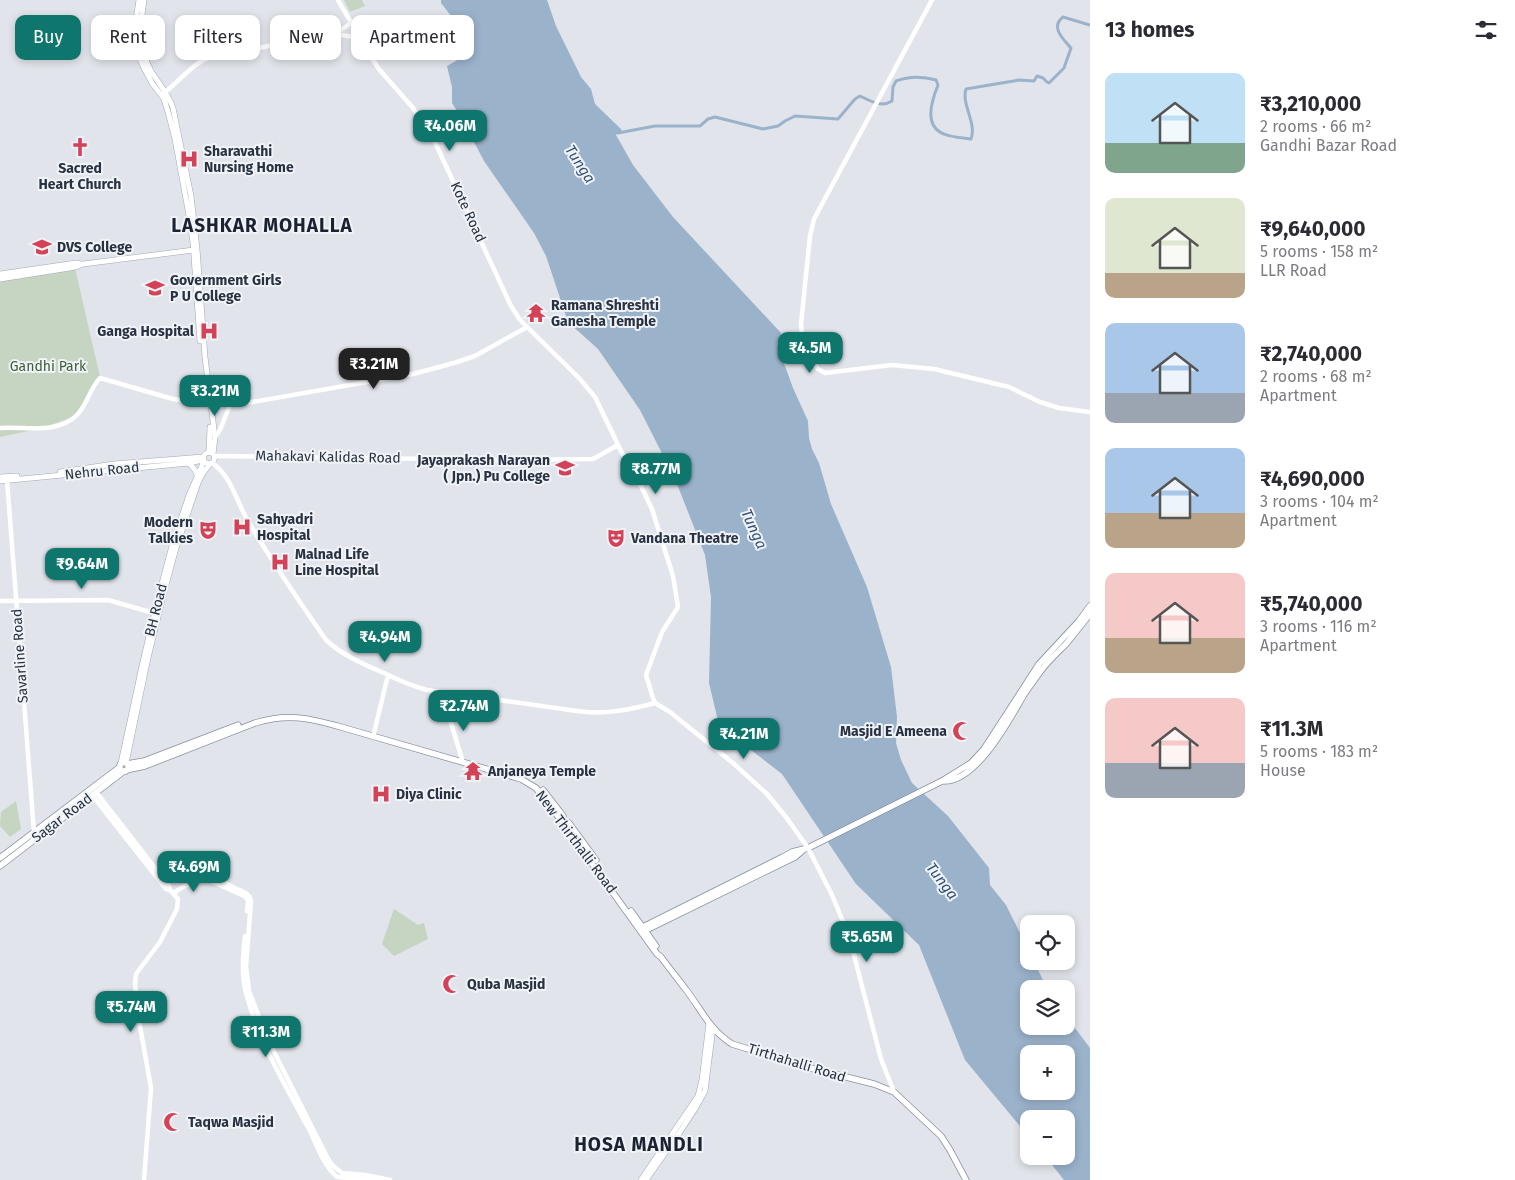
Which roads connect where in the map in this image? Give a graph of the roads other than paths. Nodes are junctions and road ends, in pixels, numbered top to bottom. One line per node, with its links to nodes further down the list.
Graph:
1 (139, 0): 10 (main road)
2 (144, 0): 9 (main road)
3 (338, 0): 5 (street, Kote Road)
4 (932, 0): 18 (street)
5 (351, 23): 6 (street)
6 (341, 30)
7 (270, 45): 9 (street)
8 (373, 60): 15 (street, Kote Road)
9 (165, 91): 10 (street); 11 (main road)
10 (160, 95): 11 (main road)
11 (195, 250): 12 (main road); 16 (main road)
12 (83, 264): 13 (main road); 14 (main road)
13 (0, 274)
14 (0, 279)
15 (527, 327): 17 (street); 21 (street, Kote Road)
16 (209, 404): 17 (street); 19 (street); 20 (main road); 22 (main road)
17 (230, 404): 20 (street)
18 (1090, 412)
19 (1, 428)
20 (215, 437): 22 (main road)
21 (618, 445): 22 (street, Mahakavi Kalidas Road); 37 (street, Kote Road)
22 (212, 454): 23 (main road); 25 (main road)
23 (203, 459): 24 (main road, Nehru Road); 25 (main road); 26 (main road, BH Road); 27 (main road, Nehru Road)
24 (189, 463): 26 (main road); 28 (main road, Nehru Road)
25 (211, 463): 33 (main road, BH Road); 35 (street)
26 (197, 475): 33 (main road, BH Road)
27 (0, 477)
28 (7, 480): 29 (main road, Nehru Road); 31 (street, Savarline Road)
29 (0, 481)
30 (0, 600): 31 (street)
31 (16, 600): 33 (street); 44 (street, Savarline Road)
32 (1090, 606): 41 (highway)
33 (157, 614): 40 (main road, BH Road)
34 (1090, 614): 41 (highway)
35 (388, 675): 36 (street); 38 (street)
36 (443, 693): 37 (street); 39 (street)
37 (655, 703): 45 (street)
38 (374, 736): 39 (highway); 40 (highway, New Thirthalli Road); 40 (highway); 43 (highway, New Thirthalli Road)
39 (462, 759): 43 (highway)
40 (124, 767): 42 (highway, Sagar Road); 44 (highway, Sagar Road)
41 (939, 783): 45 (highway)
42 (94, 794): 47 (highway, Sagar Road); 49 (street)
43 (554, 806): 50 (highway); 52 (highway, New Thirthalli Road)
44 (34, 832): 46 (highway, Sagar Road)
45 (807, 848): 51 (highway); 56 (street)
46 (0, 858)
47 (0, 866)
48 (210, 881): 49 (street); 58 (street); 59 (street)
49 (172, 892): 57 (street)
50 (638, 920): 51 (highway); 52 (highway)
51 (654, 924): 52 (highway); 53 (highway)
52 (642, 930): 53 (highway); 54 (highway, Tirthahalli Road)
53 (652, 940): 54 (highway)
54 (661, 957): 55 (highway, Tirthahalli Road)
55 (710, 1026): 56 (highway, Tirthahalli Road); 60 (main road); 61 (main road)
56 (894, 1092): 62 (highway, Tirthahalli Road)
57 (144, 1180)
58 (374, 1180)
59 (390, 1180)
60 (641, 1180)
61 (646, 1180)
62 (966, 1180)

